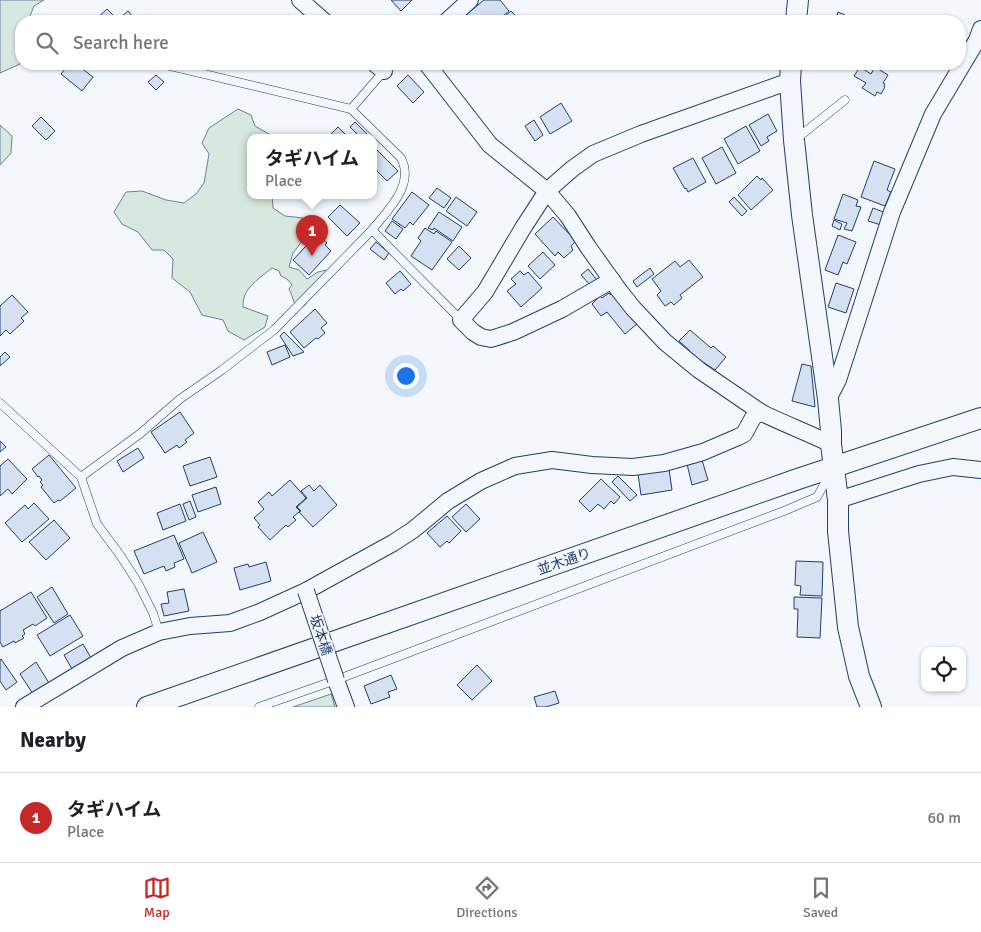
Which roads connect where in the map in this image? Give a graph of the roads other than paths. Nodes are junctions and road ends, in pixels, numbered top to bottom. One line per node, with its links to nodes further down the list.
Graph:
1 (300, 0): 4 (street)
2 (470, 0): 5 (street)
3 (798, 0): 6 (street)
4 (317, 15)
5 (454, 15)
6 (797, 15)
7 (981, 29): 8 (street)
8 (966, 59)
9 (187, 70): 15 (lane)
10 (381, 70): 15 (lane)
11 (432, 70): 19 (street)
12 (960, 70): 23 (street)
13 (791, 72): 18 (street); 19 (street)
14 (845, 100): 18 (lane)
15 (351, 109): 17 (lane)
16 (377, 134): 20 (lane)
17 (377, 134)
18 (794, 140): 23 (street)
19 (547, 191): 21 (street); 22 (street)
20 (372, 230): 22 (lane); 30 (lane)
21 (612, 280): 22 (street); 25 (street)
22 (461, 320)
23 (828, 399): 27 (street)
24 (0, 403): 30 (lane)
25 (762, 413): 27 (street); 32 (street)
26 (981, 418): 28 (street, 並木通り)
27 (831, 444): 28 (street)
28 (834, 467): 31 (street); 34 (lane); 36 (street, 並木通り)
29 (981, 470): 31 (street)
30 (81, 477): 33 (lane)
31 (838, 500): 39 (street)
32 (306, 591): 33 (street); 34 (street, 坂本橋, bridge)
33 (159, 632): 35 (street)
34 (336, 680): 37 (lane); 38 (street, 坂本橋)
35 (24, 707)
36 (147, 707)
37 (259, 707)
38 (346, 707)
39 (871, 707)

